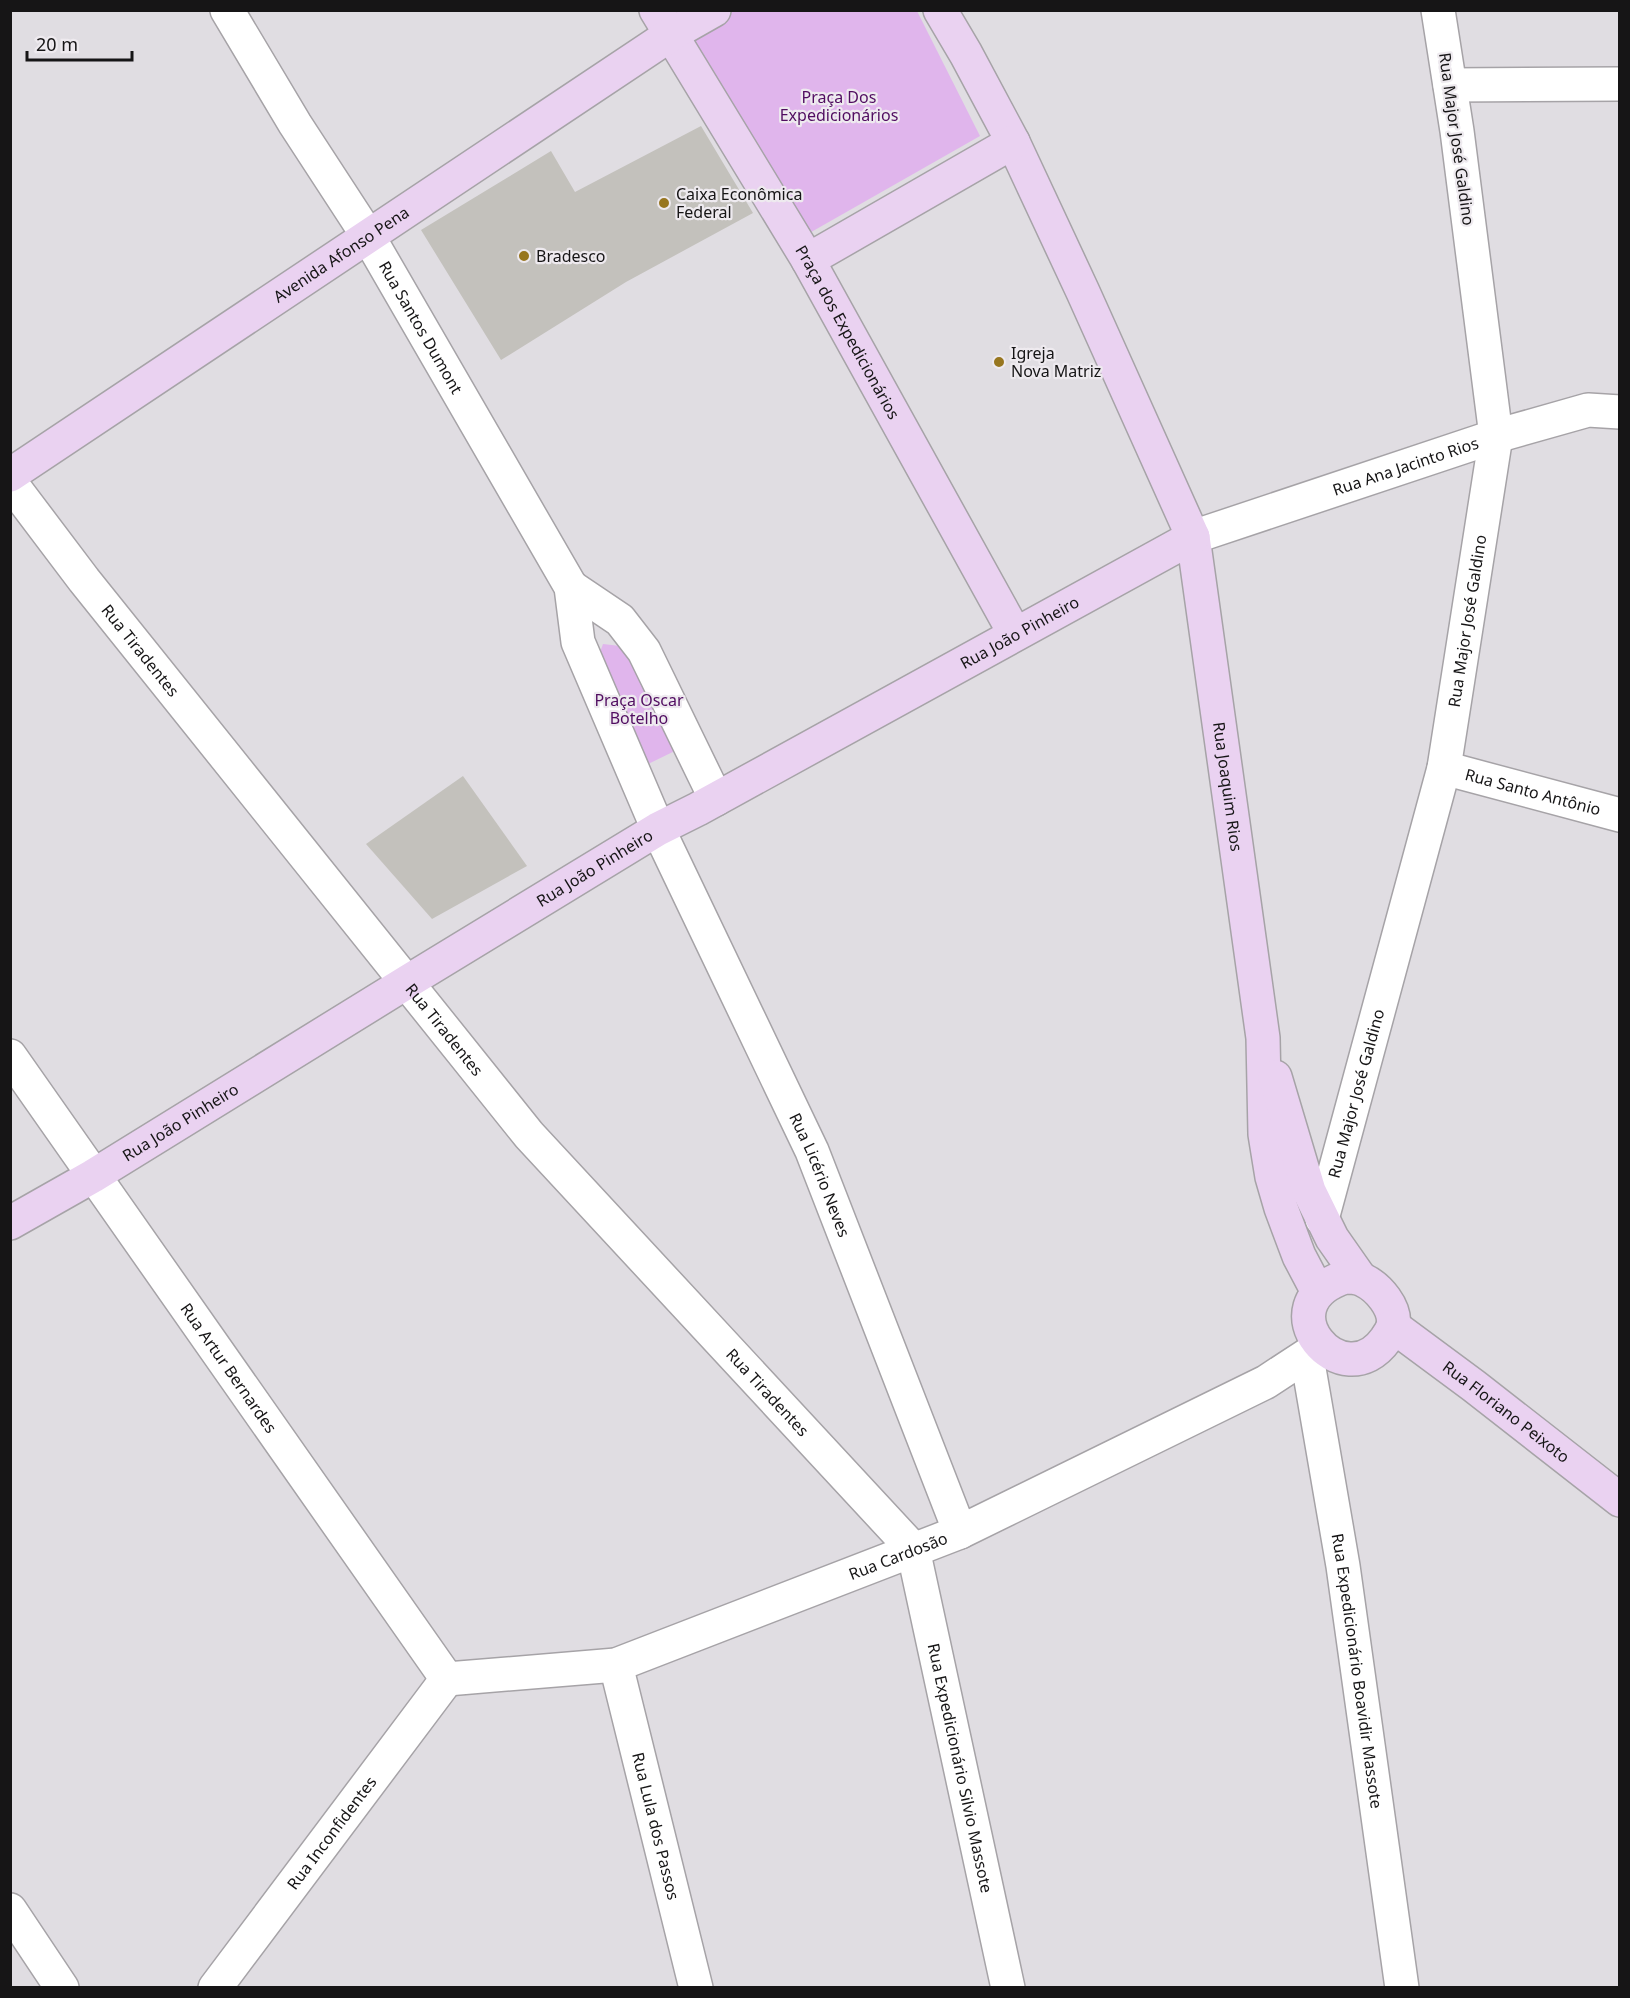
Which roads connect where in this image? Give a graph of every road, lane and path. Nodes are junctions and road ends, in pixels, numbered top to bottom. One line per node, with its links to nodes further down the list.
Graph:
1 (227, 10): 9 (street, Rua Santos Dumont)
2 (714, 10): 5 (main road, Avenida Afonso Pena)
3 (940, 10): 8 (main road)
4 (1438, 10): 7 (street, Rua Major José Galdino)
5 (663, 23): 9 (main road, Avenida Afonso Pena); 10 (main road, Praça dos Expedicionários)
6 (1620, 84): 7 (street)
7 (1450, 85): 12 (street, Rua Major José Galdino)
8 (1013, 142): 10 (main road); 15 (main road)
9 (368, 236): 13 (main road, Avenida Afonso Pena); 16 (street, Rua Santos Dumont)
10 (808, 260): 17 (main road, Praça dos Expedicionários)
11 (1620, 412): 12 (street, Rua Ana Jacinto Rios)
12 (1496, 436): 15 (street, Rua Ana Jacinto Rios); 18 (street, Rua Major José Galdino)
13 (10, 475)
14 (10, 482): 22 (street, Rua Tiradentes)
15 (1193, 537): 17 (main road, Rua João Pinheiro); 23 (main road, Rua Joaquim Rios)
16 (571, 586): 19 (street, Rua Santos Dumont); 21 (street, Rua Santos Dumont)
17 (1015, 634): 19 (main road, Rua João Pinheiro)
18 (1444, 768): 20 (street, Rua Santo Antônio); 26 (street, Rua Major José Galdino)
19 (716, 799): 21 (main road, Rua João Pinheiro)
20 (1620, 814)
21 (658, 829): 22 (main road, Rua João Pinheiro); 33 (street, Rua Licério Neves)
22 (407, 982): 25 (main road, Rua João Pinheiro); 34 (street, Rua Tiradentes)
23 (1263, 1038): 26 (main road, Rua Joaquim Rios); 29 (main road, Rua Joaquim Rios)
24 (10, 1056): 25 (street, Rua Artur Bernardes)
25 (93, 1176): 27 (main road, Rua João Pinheiro); 36 (street, Rua Artur Bernardes)
26 (1322, 1218): 28 (main road, Rua Joaquim Rios)
27 (10, 1223)
28 (1360, 1278): 29 (main road); 30 (main road)
29 (1318, 1292): 31 (main road)
30 (1393, 1326): 31 (main road); 32 (main road, Rua Floriano Peixoto)
31 (1314, 1352): 33 (street, Rua Cardosão); 42 (street, Rua Expedicionário Boavidir Massote)
32 (1618, 1492)
33 (960, 1532): 34 (street, Rua Cardosão)
34 (913, 1549): 35 (street, Rua Cardosão); 41 (street, Rua Expedicionário Silvio Massote)
35 (616, 1665): 36 (street, Rua Cardosão); 40 (street, Rua Lula dos Passos)
36 (447, 1679): 39 (street, Rua Inconfidentes)
37 (10, 1910): 38 (street)
38 (62, 1988)
39 (215, 1988)
40 (696, 1988)
41 (1008, 1988)
42 (1402, 1988)

